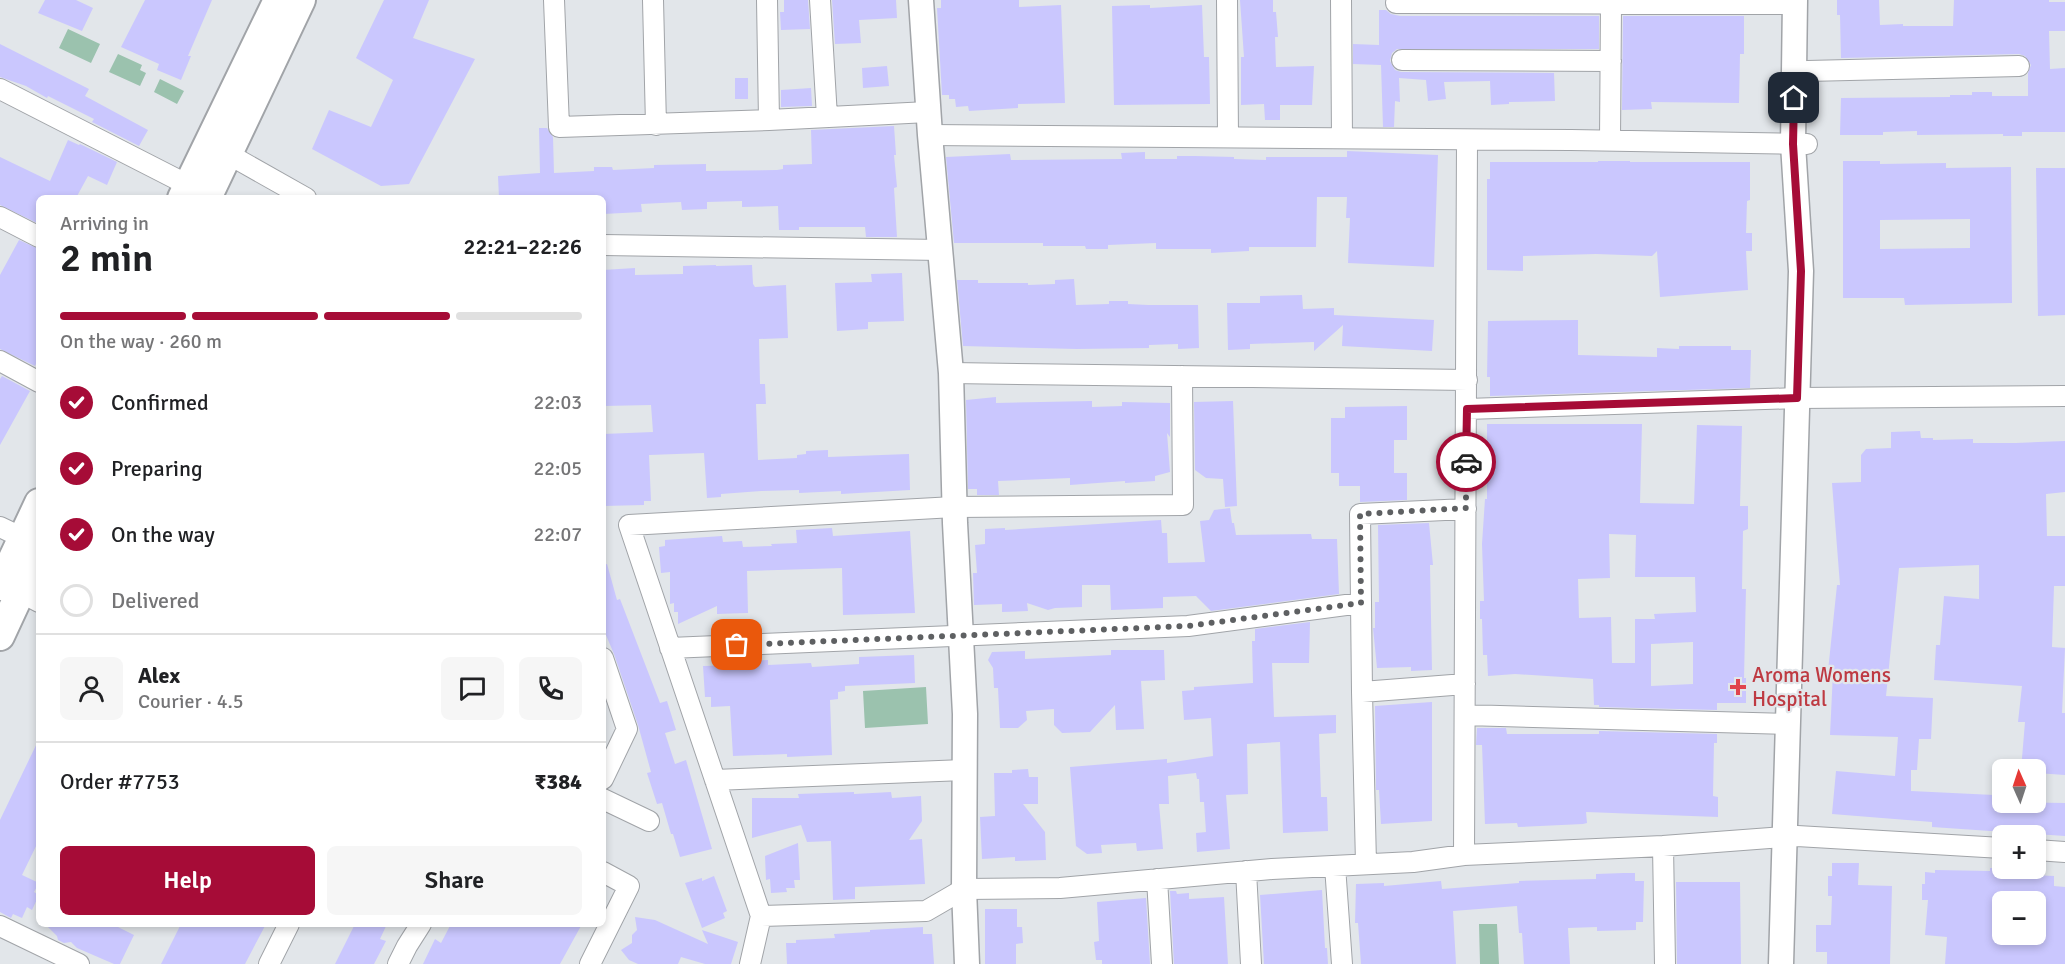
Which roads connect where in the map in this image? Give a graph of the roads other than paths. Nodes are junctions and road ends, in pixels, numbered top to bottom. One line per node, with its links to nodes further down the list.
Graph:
1 (278, 0): 28 (main road)
2 (301, 0): 27 (main road)
3 (554, 0): 21 (street)
4 (653, 0): 21 (street)
5 (767, 0): 19 (street)
6 (820, 0): 18 (street)
7 (921, 0): 20 (street)
8 (1227, 0): 22 (street)
9 (1341, 0): 23 (street)
10 (1799, 1): 12 (street); 16 (street); 26 (street)
11 (1396, 3): 12 (street)
12 (1611, 4): 14 (street)
13 (1402, 60): 14 (street)
14 (1611, 61): 25 (street)
15 (2019, 66): 16 (street)
16 (1807, 71): 26 (street)
17 (0, 89): 28 (street)
18 (827, 117): 19 (street); 20 (street)
19 (769, 120): 21 (street)
20 (929, 124): 22 (street); 33 (street)
21 (656, 125)
22 (1228, 137): 23 (street)
23 (1342, 138): 24 (street)
24 (1467, 140): 25 (street); 38 (street)
25 (1610, 140): 26 (street)
26 (1800, 144): 40 (street)
27 (228, 154): 28 (main road); 29 (street)
28 (192, 194)
29 (301, 195)
30 (0, 217): 31 (street)
31 (36, 235)
32 (606, 244): 33 (street)
33 (941, 250): 35 (street)
34 (0, 361): 37 (street)
35 (951, 373): 36 (street); 42 (street)
36 (1182, 376): 38 (street); 42 (street)
37 (36, 380)
38 (1467, 380): 41 (street)
39 (2065, 396): 40 (street)
40 (1802, 398): 41 (street); 55 (street); 61 (street)
41 (1467, 409): 43 (street)
42 (954, 507): 48 (street); 50 (street)
43 (1466, 508): 47 (street); 52 (street)
44 (36, 509): 45 (main road)
45 (20, 539): 46 (main road)
46 (20, 594): 49 (main road)
47 (1361, 603): 48 (street); 53 (street)
48 (961, 635): 50 (street); 56 (street)
49 (0, 636)
50 (670, 648): 58 (street)
51 (606, 667): 57 (street)
52 (1465, 684): 53 (street); 54 (street)
53 (1362, 692): 67 (street)
54 (1465, 715): 55 (street); 66 (street)
55 (1788, 724): 61 (street)
56 (964, 770): 58 (street); 72 (street)
57 (606, 774)
58 (715, 780): 73 (street)
59 (606, 800): 60 (street)
60 (649, 821)
61 (1791, 837): 62 (street); 63 (street); 88 (street); 89 (street)
62 (1664, 846): 66 (street); 87 (street)
63 (1992, 847)
64 (2046, 851): 65 (street)
65 (2065, 852)
66 (1464, 855): 67 (street)
67 (1366, 864): 68 (street)
68 (1335, 866): 69 (street); 86 (street)
69 (1246, 871): 71 (street); 85 (street)
70 (606, 874): 81 (street)
71 (1157, 879): 72 (street); 84 (street)
72 (964, 890): 73 (street); 83 (street)
73 (761, 916): 82 (street)
74 (0, 926): 77 (street)
75 (288, 927): 79 (street)
76 (419, 927): 80 (street)
77 (37, 933): 78 (street)
78 (79, 964)
79 (269, 964)
80 (399, 964)
81 (590, 964)
82 (750, 964)
83 (967, 964)
84 (1162, 964)
85 (1251, 964)
86 (1342, 964)
87 (1665, 964)
88 (1781, 964)
89 (1791, 964)

